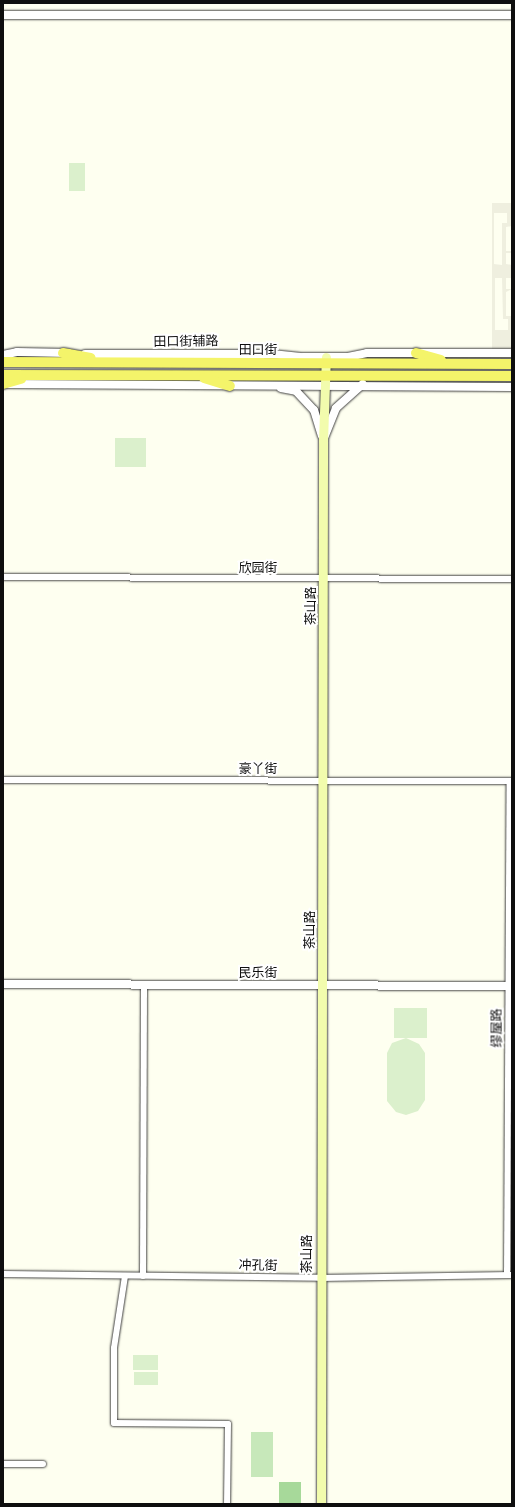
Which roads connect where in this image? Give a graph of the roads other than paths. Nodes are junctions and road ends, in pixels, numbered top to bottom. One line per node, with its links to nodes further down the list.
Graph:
1 (3, 14): 2 (street)
2 (512, 16)
3 (3, 350): 4 (street)
4 (17, 352): 5 (street, 田口街辅路); 8 (street, 田口街辅路)
5 (64, 353): 9 (street, 田口街辅路); 11 (main road)
6 (416, 353): 7 (street, 田口街辅路); 9 (street, 田口街辅路); 12 (main road)
7 (512, 353)
8 (3, 355)
9 (326, 360): 11 (main road, 田口街); 12 (main road, 田口街); 19 (main road, 茶山路)
10 (3, 362): 11 (main road, 田口街)
11 (115, 363)
12 (452, 364): 13 (main road, 田口街)
13 (512, 364)
14 (3, 375): 15 (main road, 田口街)
15 (34, 375): 16 (main road, 田口街); 20 (main road)
16 (195, 375): 19 (main road, 田口街); 22 (main road)
17 (389, 376): 18 (main road, 田口街); 19 (main road, 田口街); 21 (street)
18 (512, 376)
19 (325, 380): 21 (street); 23 (street); 25 (main road, 茶山路)
20 (3, 384): 22 (street)
21 (362, 384): 24 (street); 25 (street)
22 (230, 386): 23 (street)
23 (274, 386): 25 (street)
24 (512, 387)
25 (323, 440): 28 (main road, 茶山路)
26 (3, 577): 28 (street, 欣园街)
27 (512, 579): 28 (street, 欣园街)
28 (325, 580): 30 (main road, 茶山路)
29 (3, 780): 30 (street, 豪丫街)
30 (324, 780): 31 (street, 豪丫街); 34 (main road, 茶山路)
31 (511, 781): 35 (street, 缪屋路)
32 (3, 984): 33 (street, 民乐街)
33 (144, 985): 34 (street, 民乐街); 39 (street)
34 (322, 985): 35 (street, 民乐街); 40 (main road, 茶山路)
35 (510, 986): 37 (street, 缪屋路)
36 (3, 1274): 38 (street, 冲孔街)
37 (510, 1275): 40 (street, 冲孔街)
38 (125, 1276): 39 (street, 冲孔街); 43 (street)
39 (143, 1276): 40 (street, 冲孔街)
40 (320, 1278): 44 (main road, 茶山路)
41 (3, 1464): 42 (street)
42 (43, 1464)
43 (227, 1504)
44 (321, 1504)

